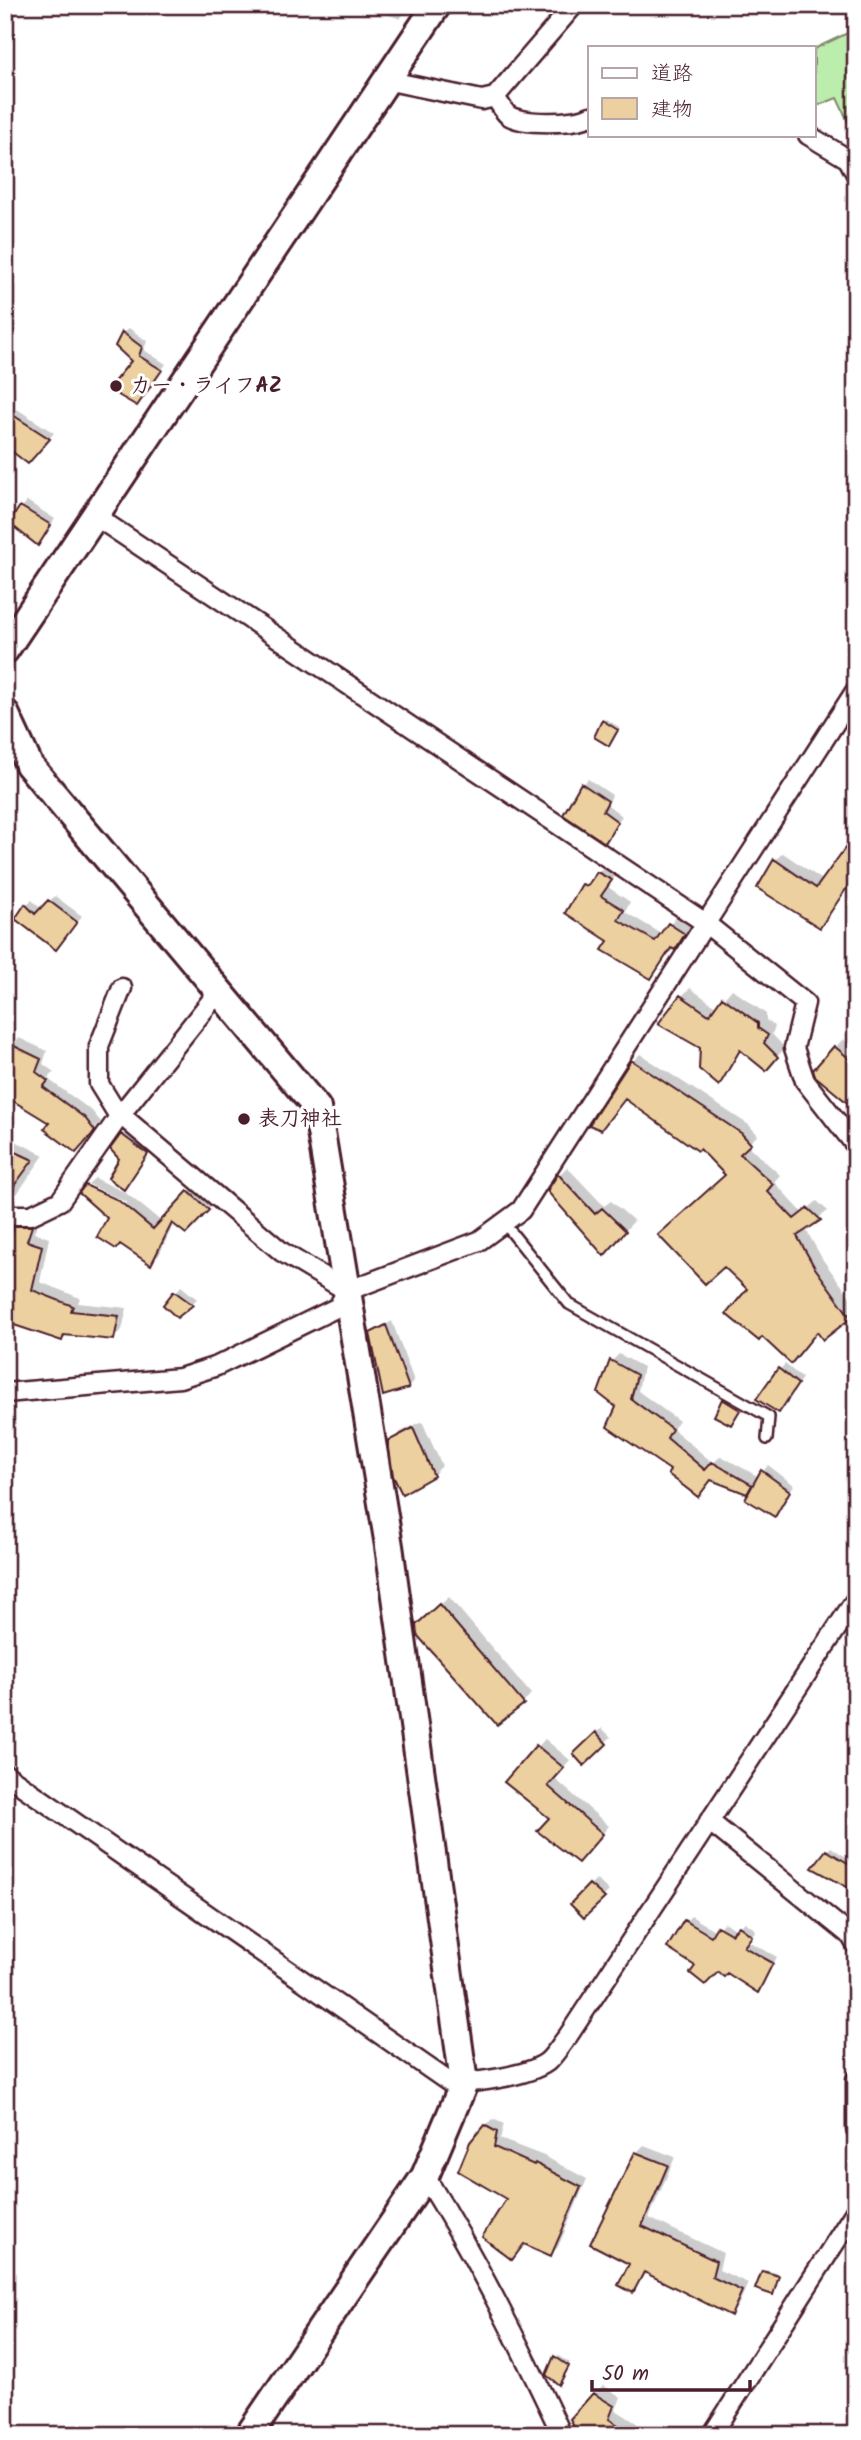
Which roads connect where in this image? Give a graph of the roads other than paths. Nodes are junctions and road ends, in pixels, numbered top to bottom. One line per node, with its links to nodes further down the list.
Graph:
1 (437, 5): 3 (street)
2 (574, 5): 4 (street)
3 (385, 80): 4 (street); 8 (street)
4 (495, 97): 5 (street)
5 (588, 117)
6 (810, 136): 7 (street)
7 (856, 174)
8 (95, 516): 9 (street); 12 (street)
9 (5, 650)
10 (856, 690): 12 (street)
11 (5, 713): 14 (street)
12 (704, 922): 16 (street); 18 (street)
13 (122, 988): 15 (street)
14 (219, 991): 15 (street); 19 (street)
15 (121, 1114): 17 (street); 19 (street)
16 (856, 1146)
17 (5, 1215)
18 (504, 1223): 19 (street); 21 (lane)
19 (347, 1291): 20 (street); 27 (street)
20 (5, 1393)
21 (767, 1439)
22 (856, 1599): 24 (street)
23 (5, 1774): 27 (street)
24 (709, 1821): 25 (street); 27 (street)
25 (856, 1945)
26 (856, 2080): 28 (street)
27 (464, 2083): 29 (street)
28 (856, 2129)
29 (425, 2176): 31 (street); 32 (street)
30 (856, 2210): 33 (street)
31 (249, 2435)
32 (562, 2435)
33 (712, 2435)

